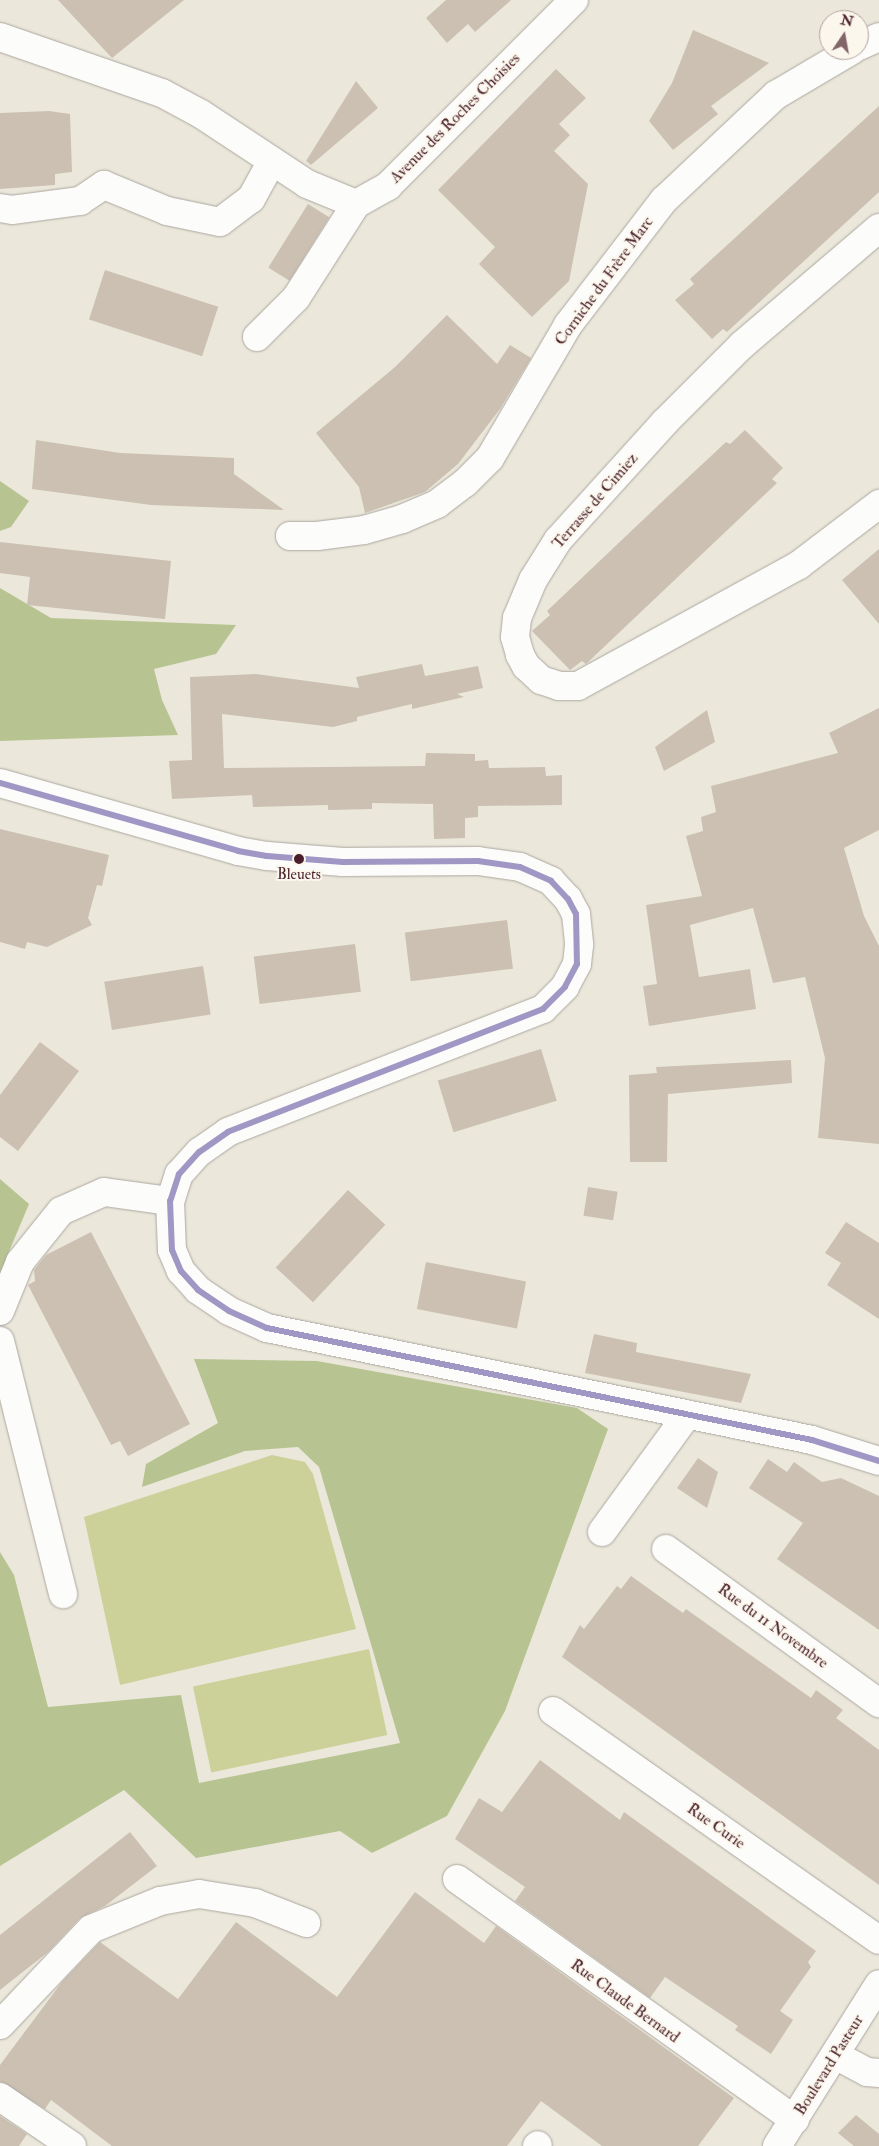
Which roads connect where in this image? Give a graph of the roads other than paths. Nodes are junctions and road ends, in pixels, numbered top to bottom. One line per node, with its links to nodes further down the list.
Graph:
1 (574, 0): 5 (street, Avenue des Roches Choisies)
2 (0, 37): 4 (street)
3 (835, 60): 10 (street, Corniche du Frère Marc)
4 (272, 161): 5 (street); 6 (street)
5 (356, 204): 8 (street)
6 (0, 208)
7 (879, 228): 9 (street, Terrasse de Cimiez)
8 (257, 337)
9 (879, 504)
10 (290, 536)
11 (0, 783): 12 (street)
12 (170, 1200): 13 (street); 15 (street)
13 (0, 1311)
14 (0, 1341): 19 (street)
15 (687, 1415): 16 (street); 17 (street)
16 (879, 1461)
17 (602, 1532)
18 (666, 1549): 20 (street, Rue du 11 Novembre)
19 (63, 1594)
20 (879, 1702)
21 (553, 1711): 24 (street, Rue Curie)
22 (457, 1880): 30 (street, Rue Claude Bernard)
23 (306, 1923): 26 (street)
24 (879, 1940)
25 (879, 1984): 27 (street, Boulevard Pasteur)
26 (0, 2025)
27 (835, 2055): 28 (street); 30 (street, Boulevard Pasteur)
28 (879, 2073)
29 (0, 2097): 31 (street)
30 (795, 2120): 32 (street, Boulevard Pasteur)
31 (72, 2146)
32 (777, 2146)

